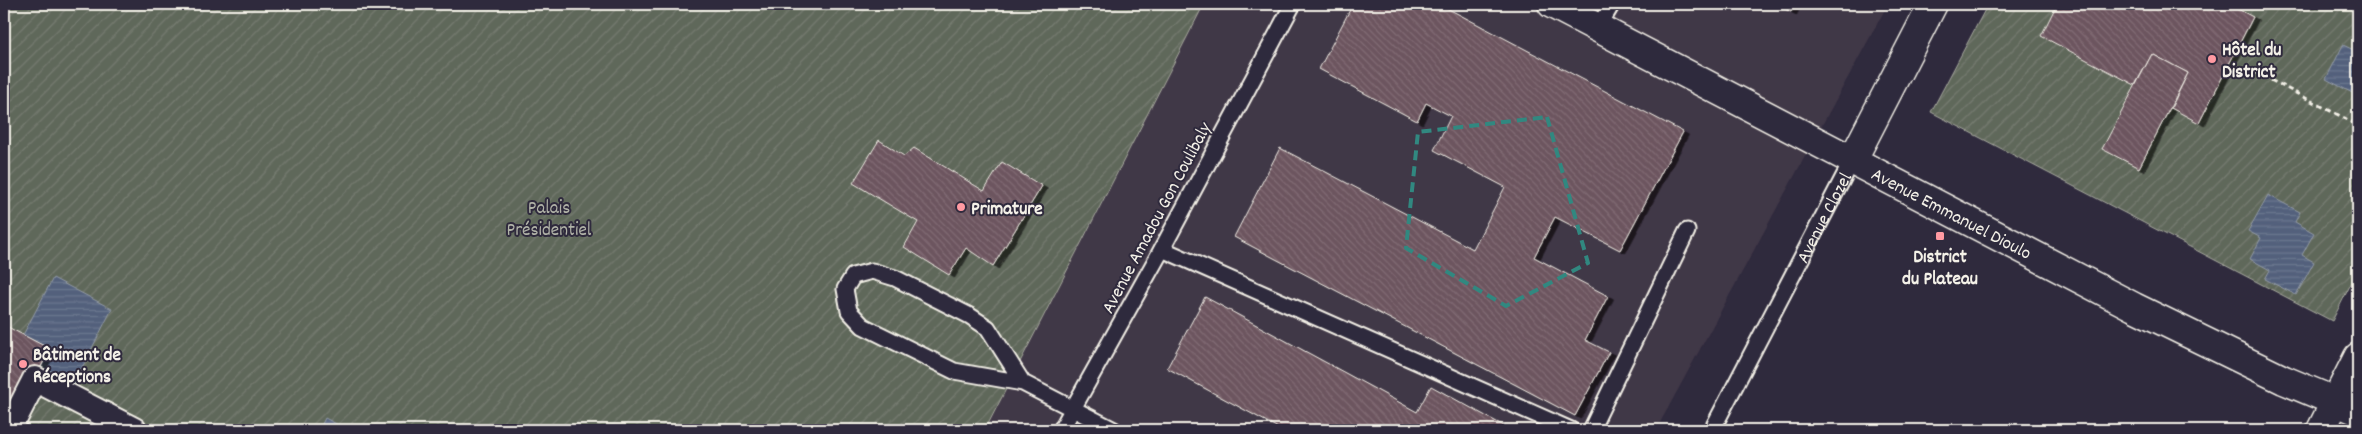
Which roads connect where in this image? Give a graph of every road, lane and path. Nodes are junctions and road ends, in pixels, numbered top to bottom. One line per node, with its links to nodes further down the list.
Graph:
1 (1293, 4): 10 (lane, Avenue Amadou Gon Coulibaly)
2 (1552, 4): 5 (street, Avenue Emmanuel Dioulo)
3 (1612, 4): 5 (lane)
4 (1932, 4): 8 (street, Avenue Clozel)
5 (1597, 29): 8 (street, Avenue Emmanuel Dioulo)
6 (2255, 72): 7 (path)
7 (2358, 125)
8 (1853, 159): 13 (street, Avenue Emmanuel Dioulo); 21 (lane, Avenue Clozel)
9 (1687, 231): 20 (lane)
10 (1162, 249): 14 (lane, Avenue Amadou Gon Coulibaly); 19 (lane)
11 (2358, 357): 13 (street)
12 (1023, 383): 12 (lane); 14 (lane)
13 (2347, 406): 22 (street)
14 (1074, 409): 17 (lane, Avenue Amadou Gon Coulibaly); 18 (lane)
15 (9, 430): 16 (street)
16 (134, 430)
17 (1061, 430)
18 (1114, 430)
19 (1571, 430)
20 (1591, 430)
21 (1712, 430)
22 (2321, 430)

